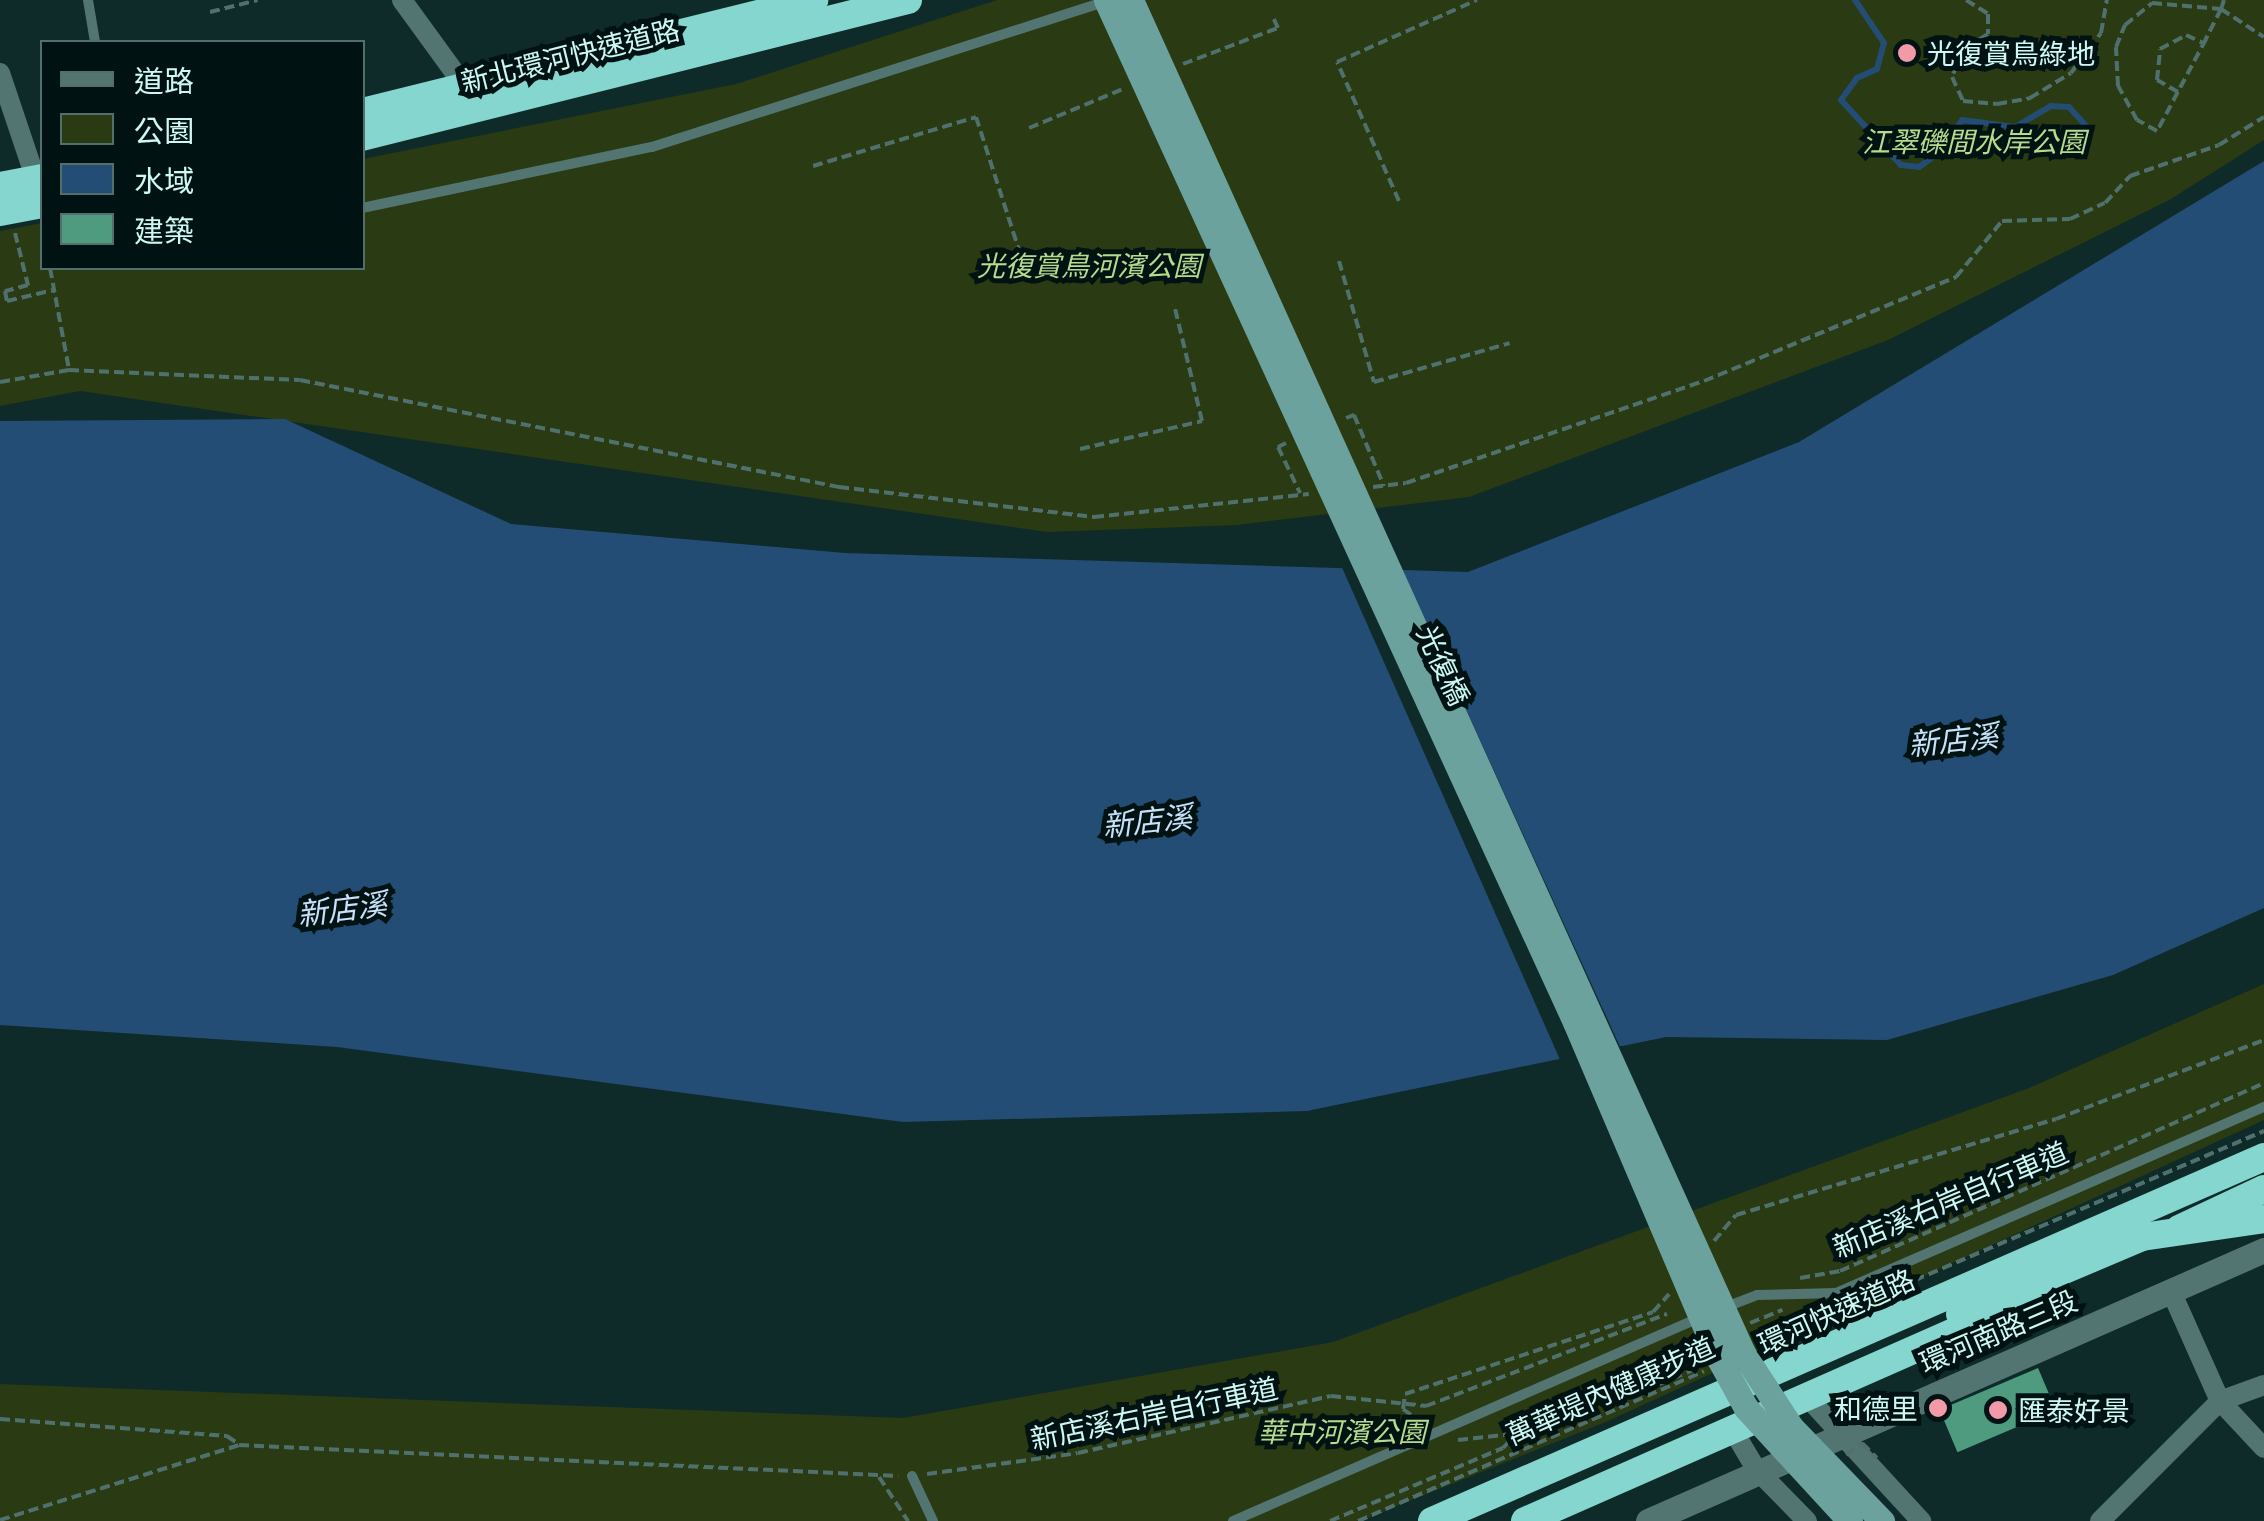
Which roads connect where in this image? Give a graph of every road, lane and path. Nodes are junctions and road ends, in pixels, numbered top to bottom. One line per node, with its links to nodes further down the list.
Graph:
1 (88, 0): 17 (lane)
2 (258, 0): 14 (path)
3 (402, 0): 21 (street)
4 (814, 0): 24 (highway, 新北環河快速道路)
5 (908, 0): 27 (highway, 新北環河快速道路)
6 (1108, 0): 33 (lane); 62 (main road, 光復橋, bridge)
7 (1131, 0): 62 (main road, 光復橋, bridge)
8 (1477, 0): 31 (path)
9 (1966, 0): 10 (path)
10 (2107, 0)
11 (2224, 0): 13 (path)
12 (2151, 1): 13 (path); 23 (path)
13 (2221, 8): 16 (path); 18 (path)
14 (210, 12)
15 (1272, 15): 19 (path)
16 (2264, 38)
17 (96, 40)
18 (2203, 44): 23 (path); 23 (path)
19 (1176, 67)
20 (0, 72): 29 (street)
21 (458, 77)
22 (1130, 86): 26 (path)
23 (2178, 92)
24 (365, 111)
25 (2264, 117): 45 (path)
26 (1029, 128)
27 (365, 136)
28 (813, 166): 37 (path)
29 (38, 173): 30 (highway, bridge)
30 (0, 186)
31 (1399, 201)
32 (40, 204): 34 (highway, bridge)
33 (365, 207)
34 (0, 212)
35 (1339, 261): 41 (path)
36 (50, 270): 39 (path)
37 (1026, 272)
38 (28, 285): 39 (path)
39 (54, 290): 42 (path)
40 (1174, 304): 44 (path)
41 (1510, 343)
42 (69, 370): 43 (path); 46 (path)
43 (0, 382)
44 (1080, 448)
45 (1367, 487)
46 (1317, 493)
47 (2264, 1040): 54 (path)
48 (2264, 1084): 56 (path, 新店溪右岸自行車道)
49 (2264, 1108): 81 (lane)
50 (2264, 1131): 62 (path, 萬華堤內健康步道)
51 (2264, 1157): 72 (highway, 環河快速道路)
52 (2264, 1188): 64 (highway)
53 (2264, 1219): 72 (highway, bridge)
54 (1712, 1243)
55 (2264, 1250): 58 (street, 環河南路三段)
56 (1791, 1279)
57 (1676, 1284): 66 (path)
58 (2171, 1291): 65 (street); 70 (street, 環河南路三段)
59 (1799, 1303): 61 (path)
60 (1670, 1313): 66 (path, 新店溪右岸自行車道)
61 (1741, 1327)
62 (1724, 1360): 67 (main road, bridge); 82 (path); 83 (path, 萬華堤內健康步道)
63 (2264, 1384): 65 (street)
64 (1810, 1399): 67 (highway); 70 (street)
65 (2220, 1401): 71 (street); 77 (street)
66 (1403, 1409): 75 (path, 新店溪右岸自行車道)
67 (1748, 1411): 74 (street); 85 (highway); 88 (main road, bridge); 89 (main road, bridge)
68 (0, 1419): 69 (path)
69 (239, 1445): 76 (path, 新店溪右岸自行車道); 78 (path, 新店溪右岸自行車道)
70 (1840, 1445): 73 (path, bridge); 74 (street, 環河南路三段); 90 (street)
71 (2264, 1448)
72 (1598, 1452): 84 (highway, 環河快速道路)
73 (1877, 1458)
74 (1756, 1469): 86 (street, 環河南路三段); 87 (street)
75 (912, 1476): 76 (path, 新店溪右岸自行車道); 80 (lane)
76 (879, 1477): 79 (path)
77 (2110, 1518)
78 (0, 1520)
79 (908, 1521)
80 (933, 1521)
81 (1233, 1521)
82 (1330, 1521)
83 (1358, 1521)
84 (1432, 1521)
85 (1525, 1521)
86 (1648, 1521)
87 (1807, 1521)
88 (1850, 1521)
89 (1882, 1521)
90 (1921, 1521)

